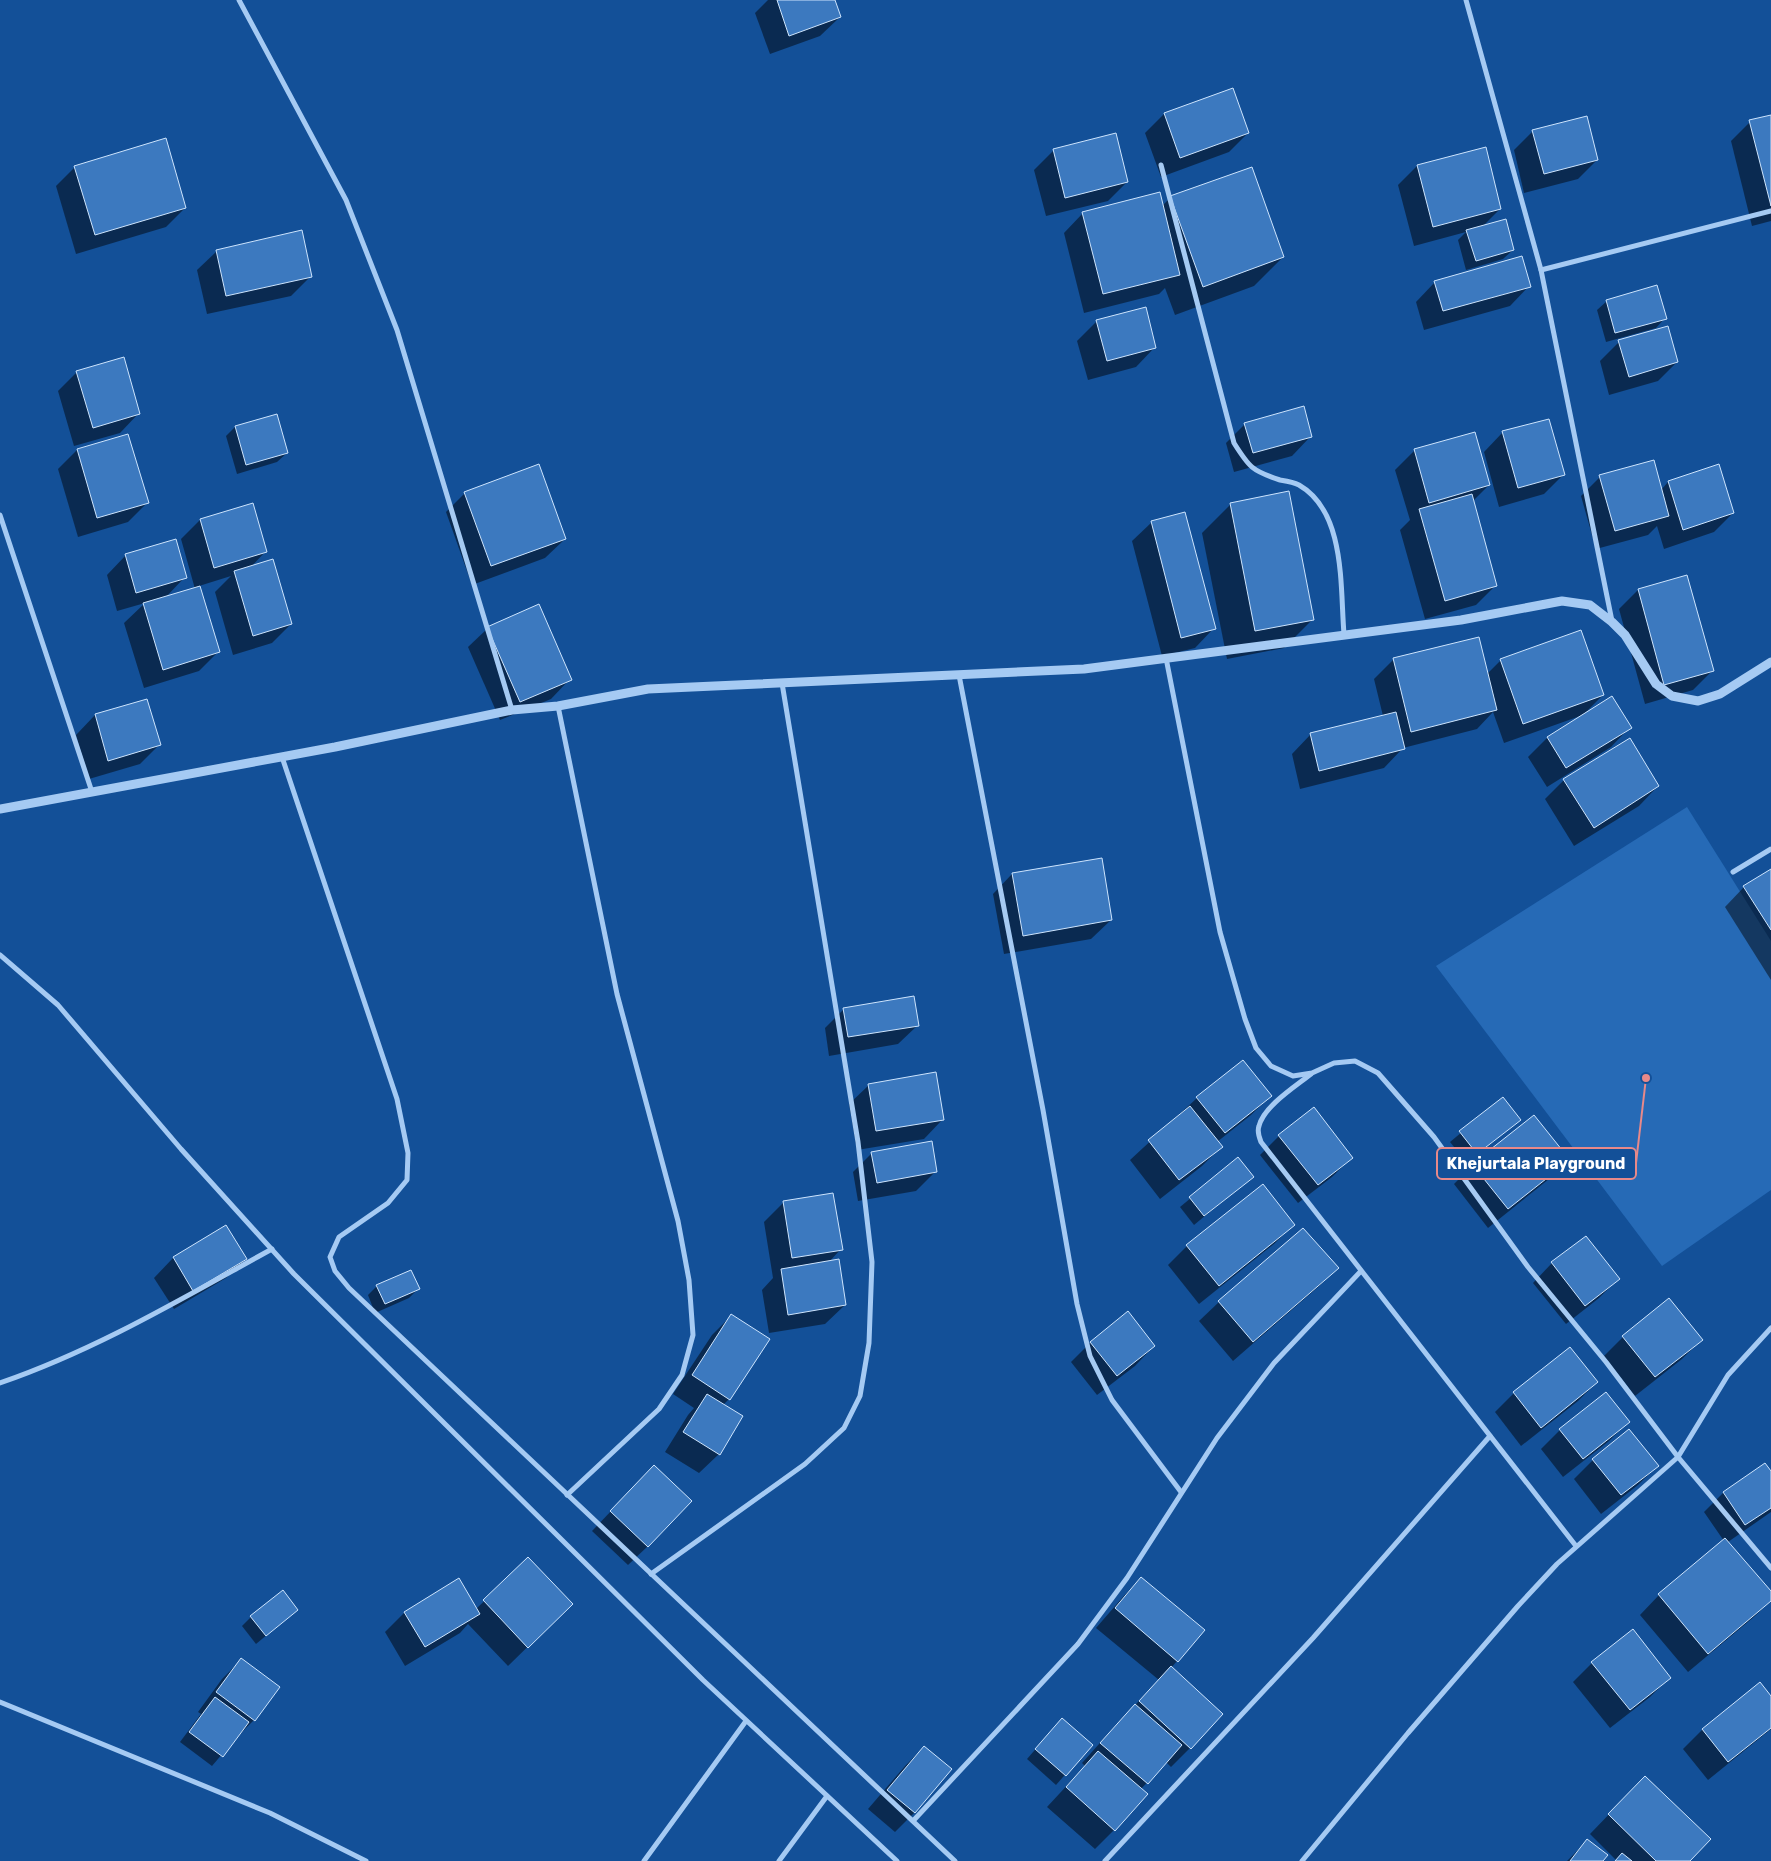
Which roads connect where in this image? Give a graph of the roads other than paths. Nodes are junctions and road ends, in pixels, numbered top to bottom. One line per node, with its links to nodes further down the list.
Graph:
1 (239, 0): 14 (street)
2 (1466, 0): 5 (street)
3 (1162, 165): 8 (street)
4 (1771, 211): 5 (street)
5 (1541, 270): 7 (street)
6 (0, 515): 16 (street)
7 (1612, 622): 8 (street); 10 (street)
8 (1344, 634): 9 (street)
9 (1166, 658): 11 (street); 21 (street)
10 (1771, 662)
11 (959, 675): 12 (street); 28 (street)
12 (782, 683): 13 (street); 32 (street)
13 (558, 706): 14 (street); 29 (street)
14 (512, 710): 15 (street)
15 (282, 757): 16 (street); 29 (street)
16 (92, 792): 17 (street)
17 (0, 809)
18 (1771, 849): 19 (street)
19 (1733, 872)
20 (0, 955): 22 (street)
21 (1312, 1073): 23 (street); 27 (street)
22 (272, 1249): 25 (street); 34 (street)
23 (1361, 1271): 26 (street); 28 (street)
24 (1771, 1328): 27 (street)
25 (0, 1383)
26 (1490, 1436): 30 (street); 42 (street)
27 (1678, 1457): 30 (street); 31 (street)
28 (1181, 1492): 36 (street)
29 (567, 1495): 32 (street)
30 (1576, 1546): 43 (street)
31 (1771, 1568)
32 (651, 1574): 36 (street)
33 (0, 1702): 37 (street)
34 (746, 1721): 35 (street); 38 (street)
35 (827, 1796): 39 (street); 40 (street)
36 (913, 1821): 41 (street)
37 (366, 1861)
38 (644, 1861)
39 (779, 1861)
40 (897, 1861)
41 (955, 1861)
42 (1105, 1861)
43 (1302, 1861)

